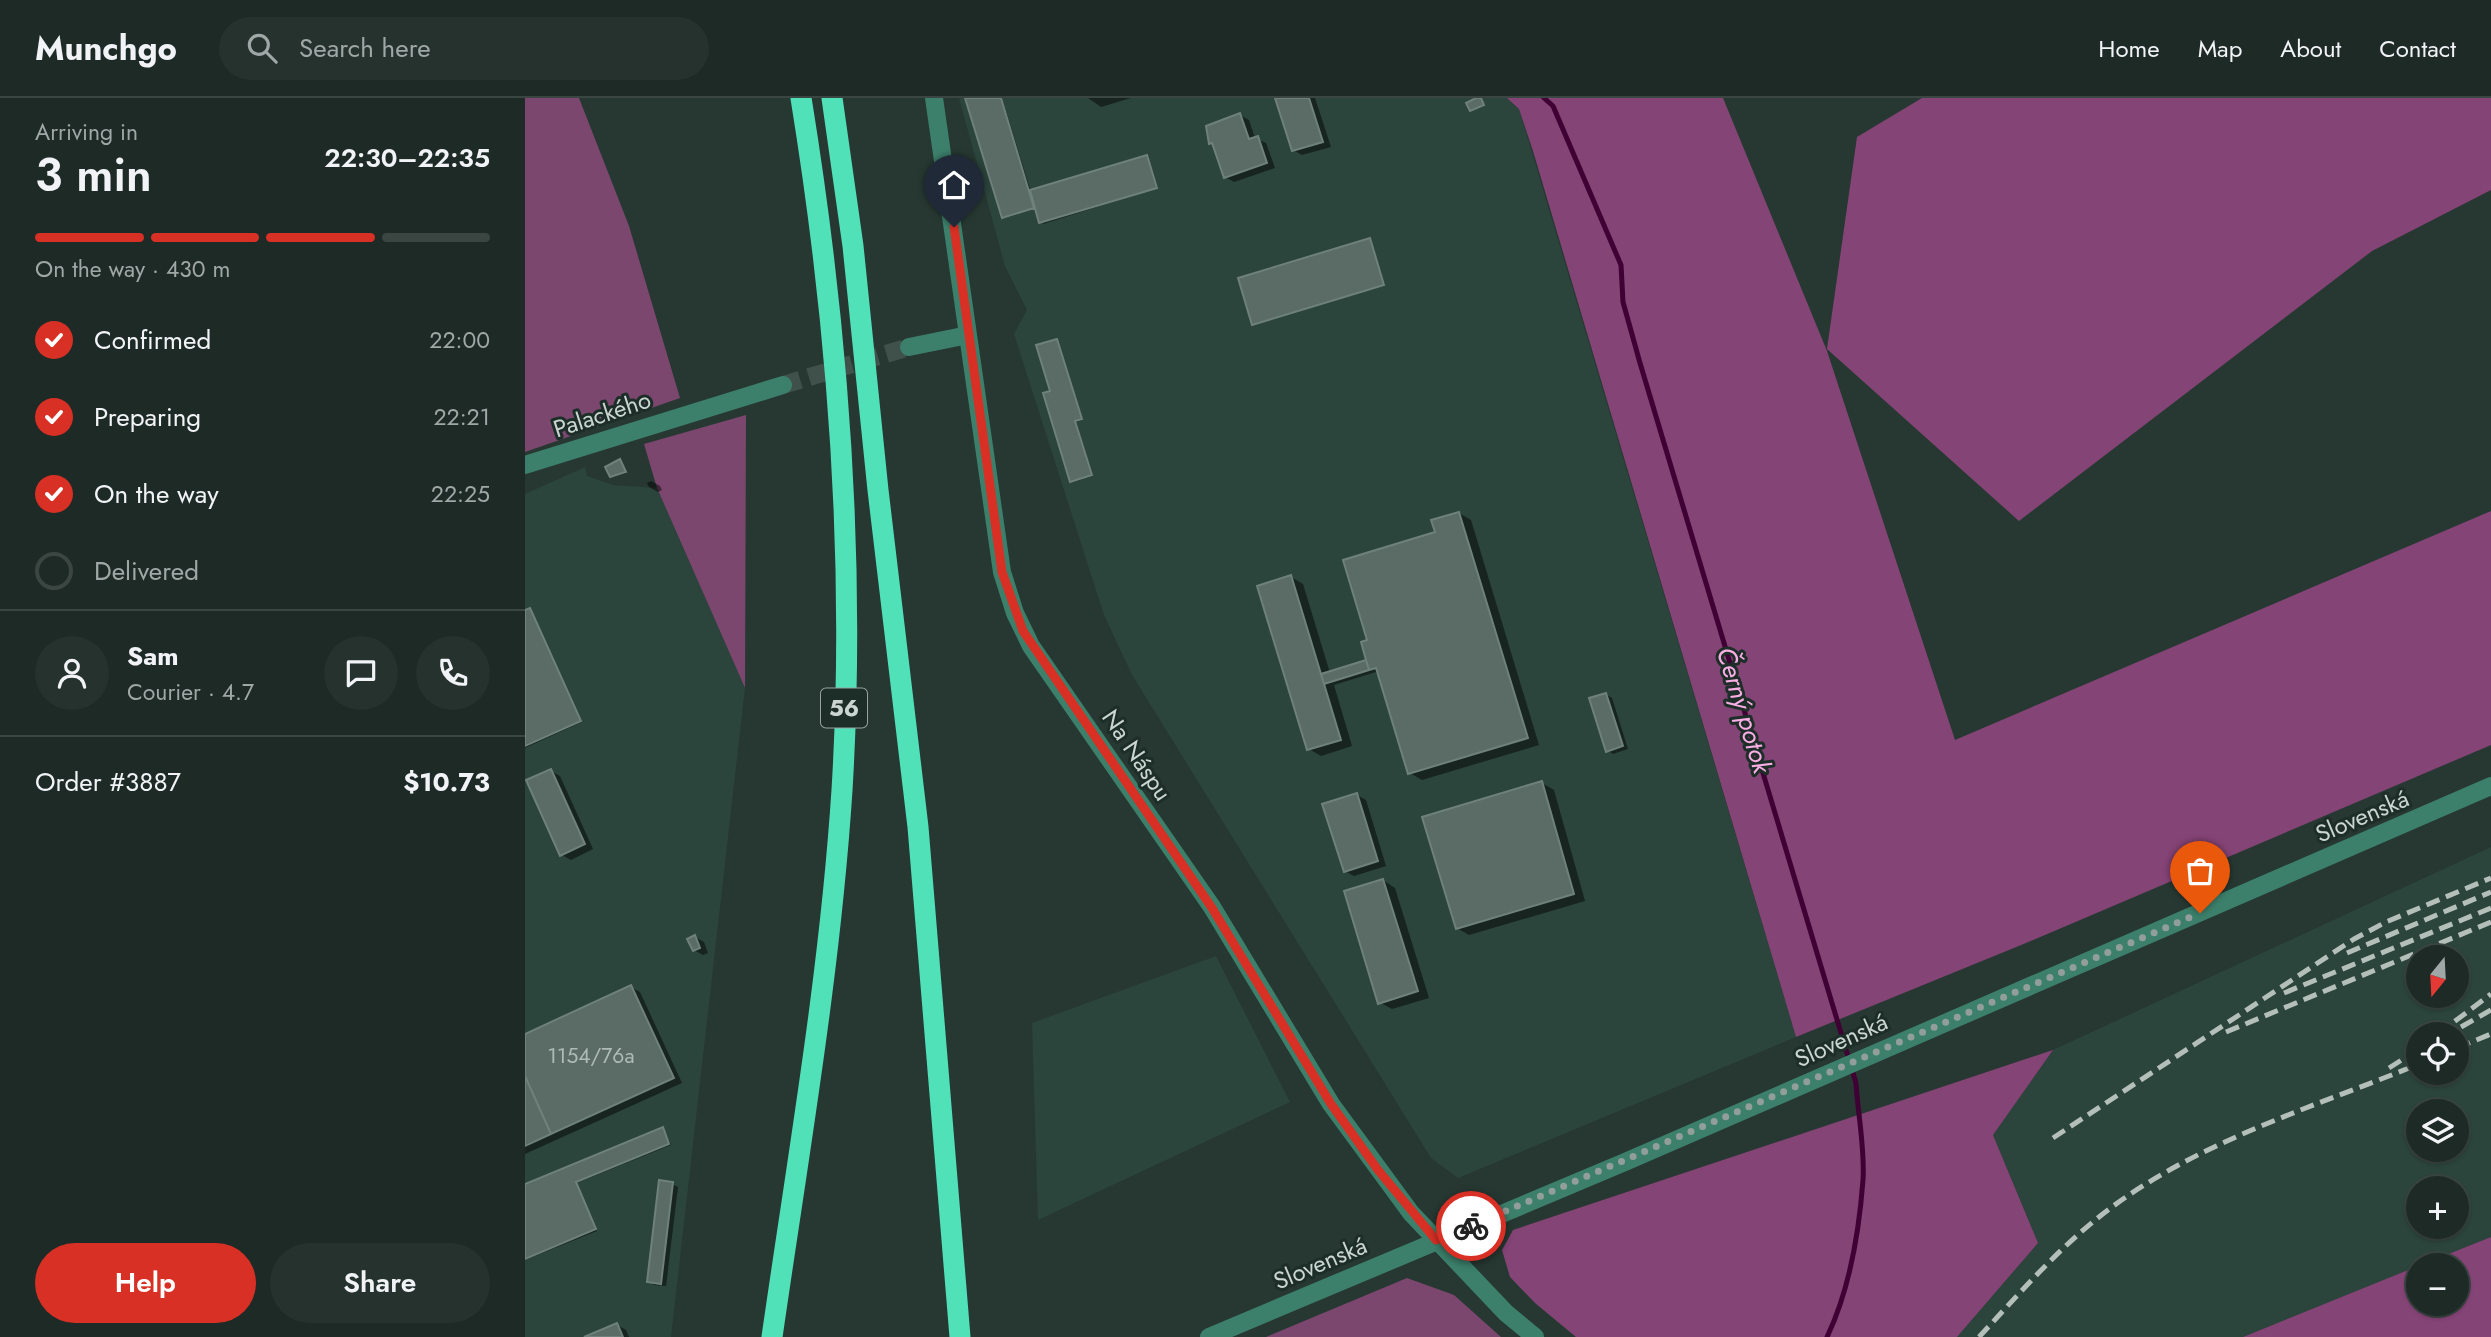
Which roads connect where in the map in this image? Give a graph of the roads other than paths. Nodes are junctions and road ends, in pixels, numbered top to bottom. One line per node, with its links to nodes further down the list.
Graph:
1 (801, 98): 10 (highway, 56)
2 (832, 98): 11 (highway, 56)
3 (934, 98): 4 (street, Na Náspu)
4 (968, 334): 5 (street); 9 (street, Na Náspu)
5 (909, 347)
6 (783, 385): 7 (street, Palackého)
7 (525, 465)
8 (2491, 786): 9 (street, Slovenská)
9 (1436, 1240): 12 (street, Slovenská); 13 (street, Na Náspu)
10 (774, 1327)
11 (960, 1337)
12 (1209, 1337)
13 (1535, 1337)

